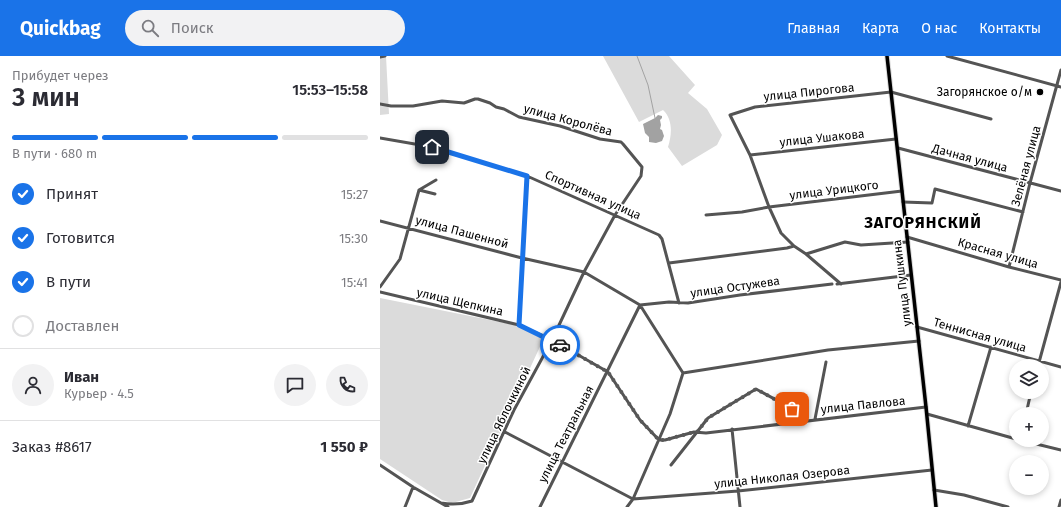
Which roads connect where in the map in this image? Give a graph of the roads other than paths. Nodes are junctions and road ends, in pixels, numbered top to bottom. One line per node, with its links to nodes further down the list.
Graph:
1 (385, 56): 4 (street)
2 (887, 56): 8 (main road, улица Пушкина)
3 (946, 56): 6 (street)
4 (380, 58)
5 (1061, 70): 6 (street, Зелёная улица)
6 (1057, 86): 7 (street); 17 (street, Зелёная улица)
7 (1061, 87)
8 (891, 92): 10 (street); 12 (main road, улица Пушкина); 14 (street, улица Пирогова)
9 (380, 104): 25 (street, улица Королёва)
10 (991, 119)
11 (380, 138): 15 (street, Спортивная улица)
12 (896, 139): 13 (main road, улица Пушкина); 14 (street, улица Ушакова)
13 (898, 148): 17 (street, Дачная улица); 19 (main road, улица Пушкина)
14 (750, 155): 23 (street)
15 (527, 176): 25 (street, Спортивная улица); 32 (street)
16 (436, 180): 18 (street)
17 (1030, 183): 20 (street, Дачная улица); 24 (street, Зелёная улица)
18 (418, 190): 21 (street); 28 (street)
19 (902, 191): 22 (main road, улица Пушкина); 23 (street, улица Урицкого)
20 (1061, 191)
21 (435, 194)
22 (903, 202): 24 (street); 29 (main road, улица Пушкина)
23 (769, 206): 26 (street, улица Урицкого); 30 (street)
24 (1023, 212): 34 (street, Зелёная улица)
25 (615, 214): 33 (street, Спортивная улица); 35 (street, улица Яблочкиной)
26 (706, 215)
27 (380, 221): 28 (street, улица Пашенной)
28 (408, 228): 32 (street, улица Пашенной); 39 (street)
29 (907, 239): 31 (street, Красная улица); 34 (street, Красная улица); 36 (main road, улица Пушкина)
30 (794, 246): 31 (street); 33 (street)
31 (806, 254): 36 (street)
32 (522, 258): 35 (street, улица Пашенной); 43 (street)
33 (668, 263): 41 (street, Спортивная улица)
34 (1009, 266): 37 (street, Красная улица)
35 (584, 272): 42 (street, улица Пашенной); 45 (street, улица Яблочкиной)
36 (911, 275): 44 (main road, улица Пушкина)
37 (1061, 281): 49 (street)
38 (832, 284): 41 (street, улица Остужева)
39 (380, 287)
40 (380, 292): 43 (street, улица Щепкина)
41 (679, 303): 42 (street, улица Остужева)
42 (640, 305): 53 (street, улица Театральная); 54 (street, улица Пашенной)
43 (519, 325): 45 (street, улица Щепкина)
44 (917, 327): 46 (main road, улица Пушкина); 47 (street, Теннисная улица)
45 (552, 340): 53 (street, улица Щепкина); 61 (street, улица Яблочкиной)
46 (919, 341): 54 (street); 55 (main road, улица Пушкина)
47 (991, 347): 48 (street, Теннисная улица); 59 (street)
48 (1032, 359)
49 (1040, 359)
50 (826, 362): 58 (street)
51 (1049, 364): 52 (street, Теннисная улица)
52 (1061, 367)
53 (608, 372): 64 (street, улица Щепкина); 67 (street, улица Театральная)
54 (683, 373): 64 (street)
55 (926, 407): 56 (main road, улица Пушкина); 58 (street, улица Павлова)
56 (927, 414): 59 (street); 70 (main road, улица Пушкина)
57 (804, 415): 62 (street)
58 (815, 419): 60 (street, улица Павлова)
59 (968, 426): 63 (street)
60 (732, 429): 62 (street, улица Павлова); 73 (street)
61 (505, 432): 67 (street); 76 (street, улица Яблочкиной)
62 (697, 432): 64 (street, улица Павлова); 69 (street)
63 (1009, 437)
64 (659, 440): 74 (street)
65 (1049, 447): 66 (street)
66 (1061, 450)
67 (562, 462): 74 (street); 79 (street, улица Театральная)
68 (380, 465): 71 (street)
69 (671, 465)
70 (932, 470): 72 (main road, улица Пушкина); 73 (street, улица Николая Озерова)
71 (413, 487): 76 (street); 77 (street)
72 (934, 490): 82 (main road, улица Пушкина); 83 (street)
73 (738, 491): 74 (street, улица Николая Озерова); 81 (street)
74 (633, 499): 80 (street)
75 (1061, 500): 84 (street)
76 (441, 503): 78 (street)
77 (405, 507)
78 (448, 507)
79 (540, 507)
80 (627, 507)
81 (740, 507)
82 (936, 507)
83 (1008, 507)
84 (1059, 507)

